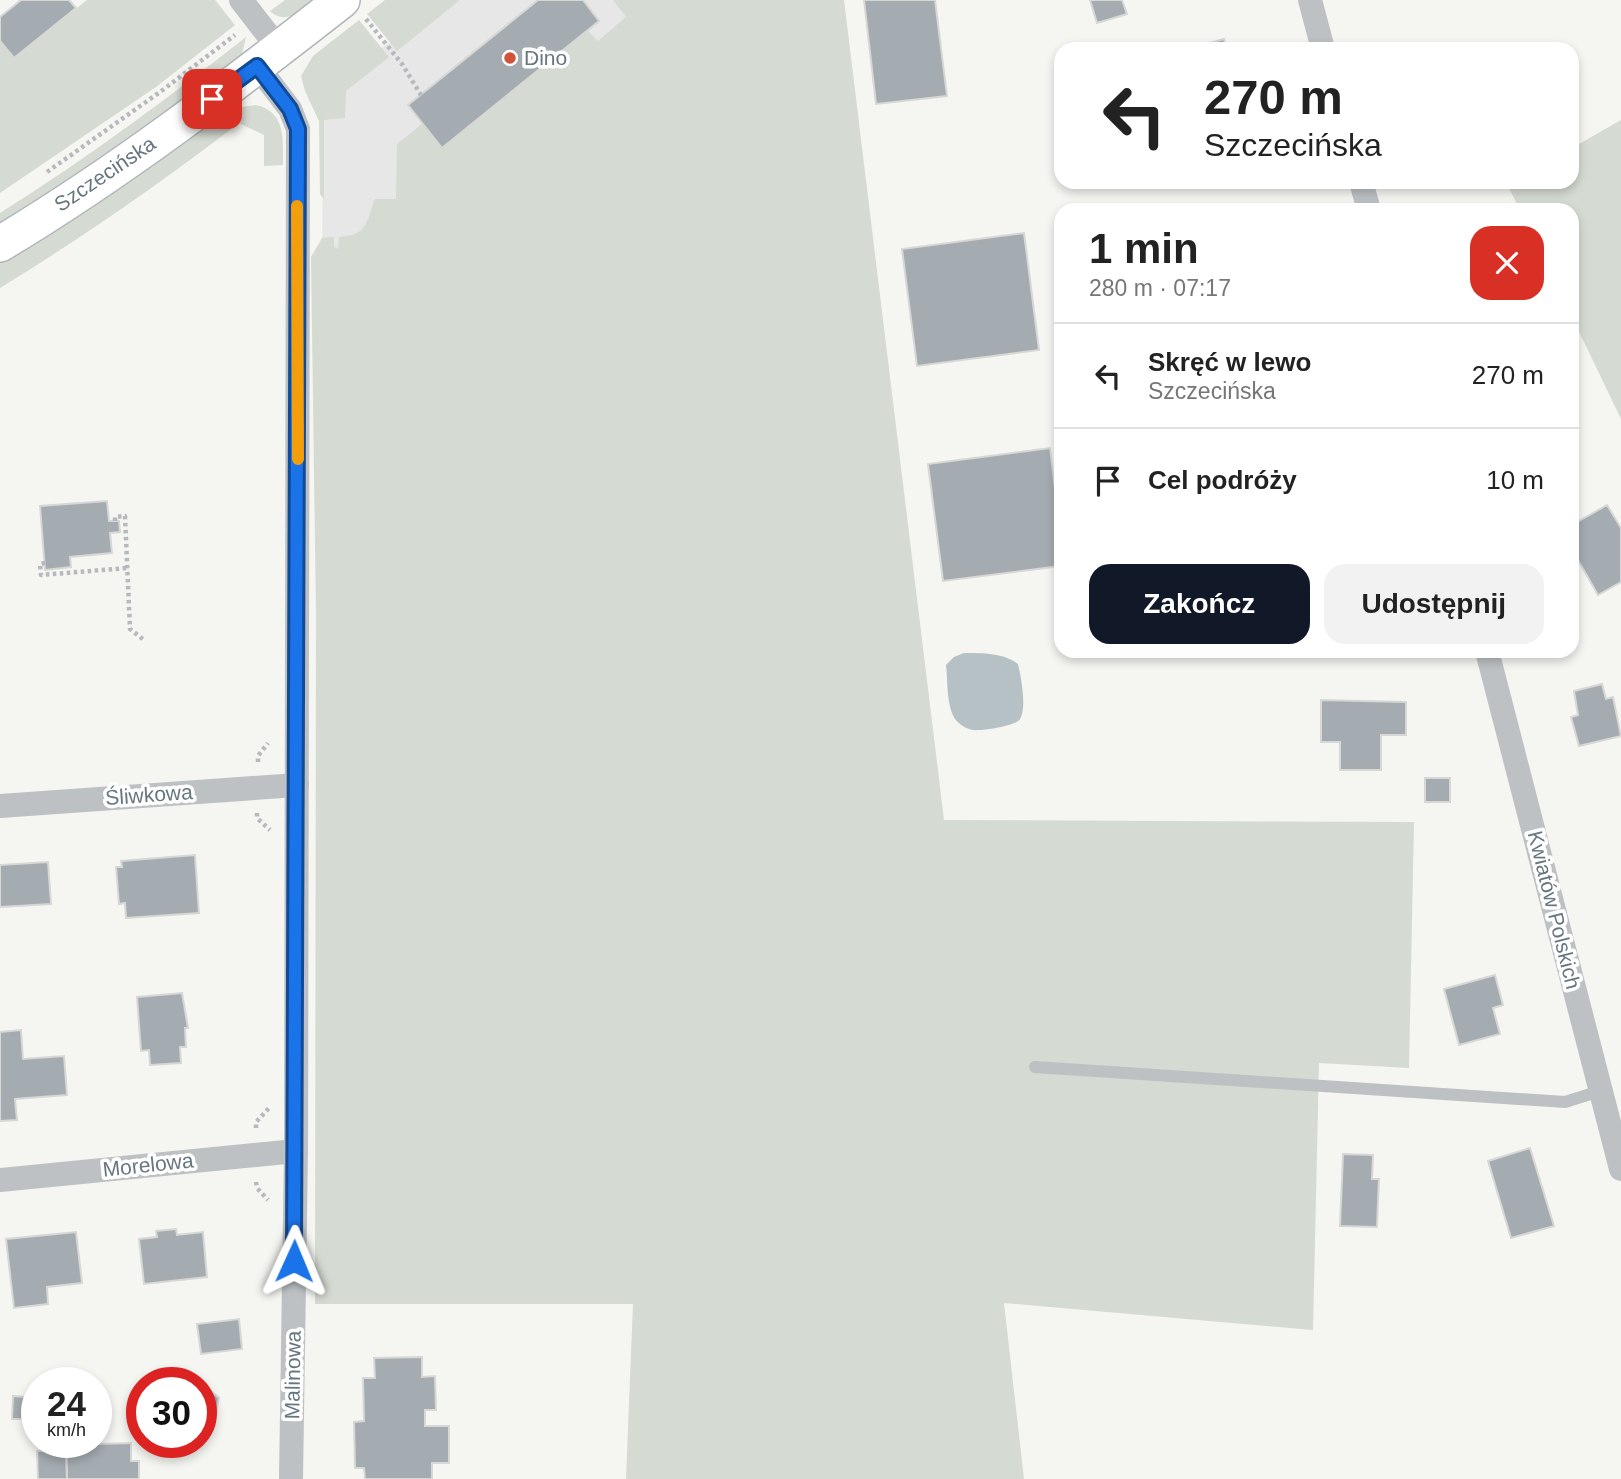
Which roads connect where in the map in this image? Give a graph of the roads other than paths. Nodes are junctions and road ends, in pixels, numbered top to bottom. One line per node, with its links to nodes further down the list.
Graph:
1 (241, 0): 5 (street, Malinowa)
2 (1310, 0): 4 (street)
3 (351, 6): 5 (street, Szczecińska)
4 (1321, 42)
5 (268, 57): 6 (street, Szczecińska); 8 (street, Malinowa)
6 (0, 244)
7 (1489, 658): 11 (street, Kwiatów Polskich)
8 (297, 785): 9 (street, Śliwkowa); 12 (street, Malinowa)
9 (0, 806)
10 (1035, 1067): 11 (lane)
11 (1600, 1091): 13 (street, Kwiatów Polskich)
12 (296, 1151): 14 (street, Morelowa); 15 (street, Malinowa)
13 (1621, 1169)
14 (0, 1180)
15 (291, 1479)

